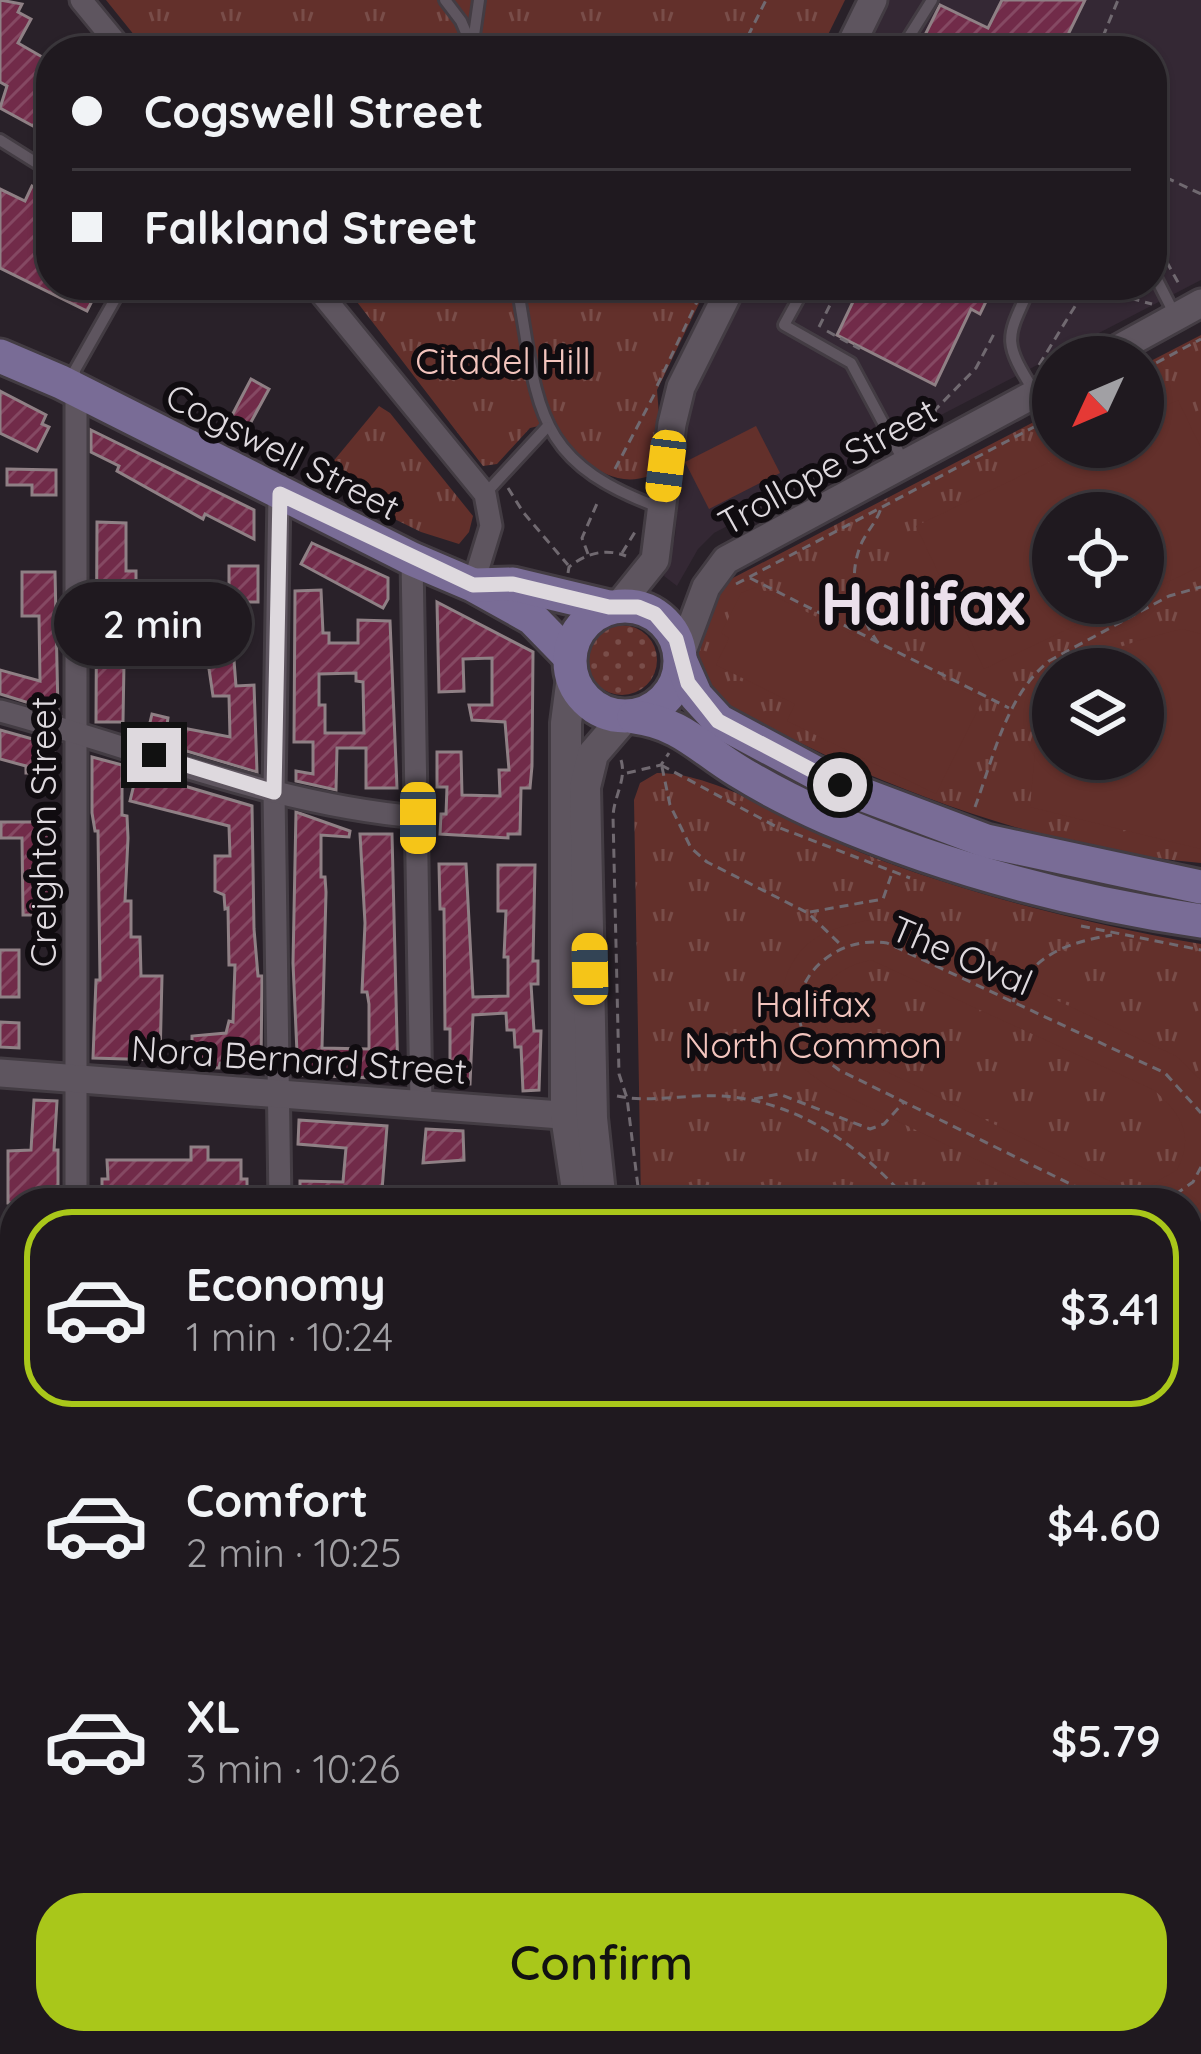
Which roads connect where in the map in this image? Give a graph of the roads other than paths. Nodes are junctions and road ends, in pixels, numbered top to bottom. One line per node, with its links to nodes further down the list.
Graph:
1 (81, 0): 6 (street)
2 (446, 0): 7 (lane)
3 (479, 0): 8 (lane)
4 (873, 0): 9 (street)
5 (932, 0): 10 (lane)
6 (111, 36)
7 (467, 36)
8 (475, 36)
9 (855, 36)
10 (909, 36)
11 (0, 140): 12 (lane)
12 (36, 160)
13 (115, 300): 24 (lane)
14 (327, 300): 28 (street)
15 (520, 300): 26 (lane)
16 (724, 300): 30 (street)
17 (798, 300): 27 (lane)
18 (1024, 300): 23 (lane)
19 (1180, 305): 21 (street)
20 (0, 332): 24 (main road, Cogswell Street)
21 (1134, 336)
22 (0, 356): 24 (main road, Cogswell Street)
23 (1032, 373)
24 (69, 385): 29 (main road, Cogswell Street); 38 (street, Creighton Street)
25 (1032, 389): 27 (street, Trollope Street)
26 (547, 427): 28 (lane); 30 (lane)
27 (905, 464): 34 (street, Trollope Street)
28 (495, 489): 32 (street)
29 (280, 494): 31 (main road, Cogswell Street); 39 (street)
30 (651, 514): 33 (street)
31 (412, 559): 32 (main road, Cogswell Street); 40 (street)
32 (473, 585): 33 (main road, Cogswell Street); 35 (main road, Cogswell Street)
33 (614, 606): 34 (main road); 35 (main road)
34 (681, 658): 37 (main road); 41 (main road)
35 (570, 666): 37 (main road); 47 (main road)
36 (0, 711): 38 (street)
37 (624, 729): 42 (main road); 47 (main road)
38 (74, 730): 39 (street); 44 (street, Creighton Street)
39 (274, 792): 40 (street); 45 (street)
40 (418, 818): 46 (street)
41 (1201, 887)
42 (1201, 921)
43 (0, 1073): 44 (street, Nora Bernard Street)
44 (77, 1078): 45 (street, Nora Bernard Street); 48 (street, Creighton Street)
45 (280, 1095): 46 (street, Nora Bernard Street); 49 (street)
46 (422, 1105): 47 (street, Nora Bernard Street)
47 (589, 1109): 50 (main road); 51 (main road)
48 (76, 1188)
49 (280, 1188)
50 (581, 1188)
51 (599, 1188)

